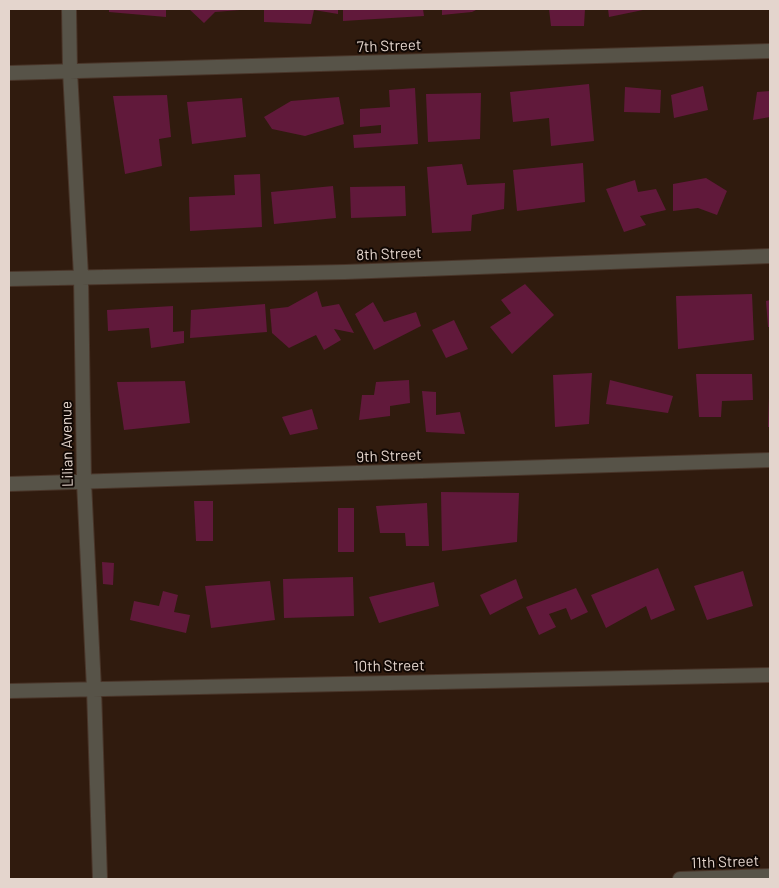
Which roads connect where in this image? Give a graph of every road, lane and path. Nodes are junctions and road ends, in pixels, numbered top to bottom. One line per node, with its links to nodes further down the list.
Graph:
1 (69, 9): 3 (street, Lilian Avenue)
2 (770, 52): 3 (street, 7th Street)
3 (70, 71): 4 (street, 7th Street); 6 (street, Lilian Avenue)
4 (9, 73)
5 (770, 256): 6 (street, 8th Street)
6 (81, 276): 7 (street, 8th Street); 9 (street, Lilian Avenue)
7 (9, 279)
8 (770, 460): 9 (street, 9th Street)
9 (84, 482): 10 (street, 9th Street); 12 (street, Lilian Avenue)
10 (9, 484)
11 (770, 675): 12 (street, 10th Street)
12 (94, 688): 13 (street, 10th Street); 15 (street, Lilian Avenue)
13 (9, 692)
14 (770, 876): 16 (street, 11th Street)
15 (100, 879)
16 (680, 879)

